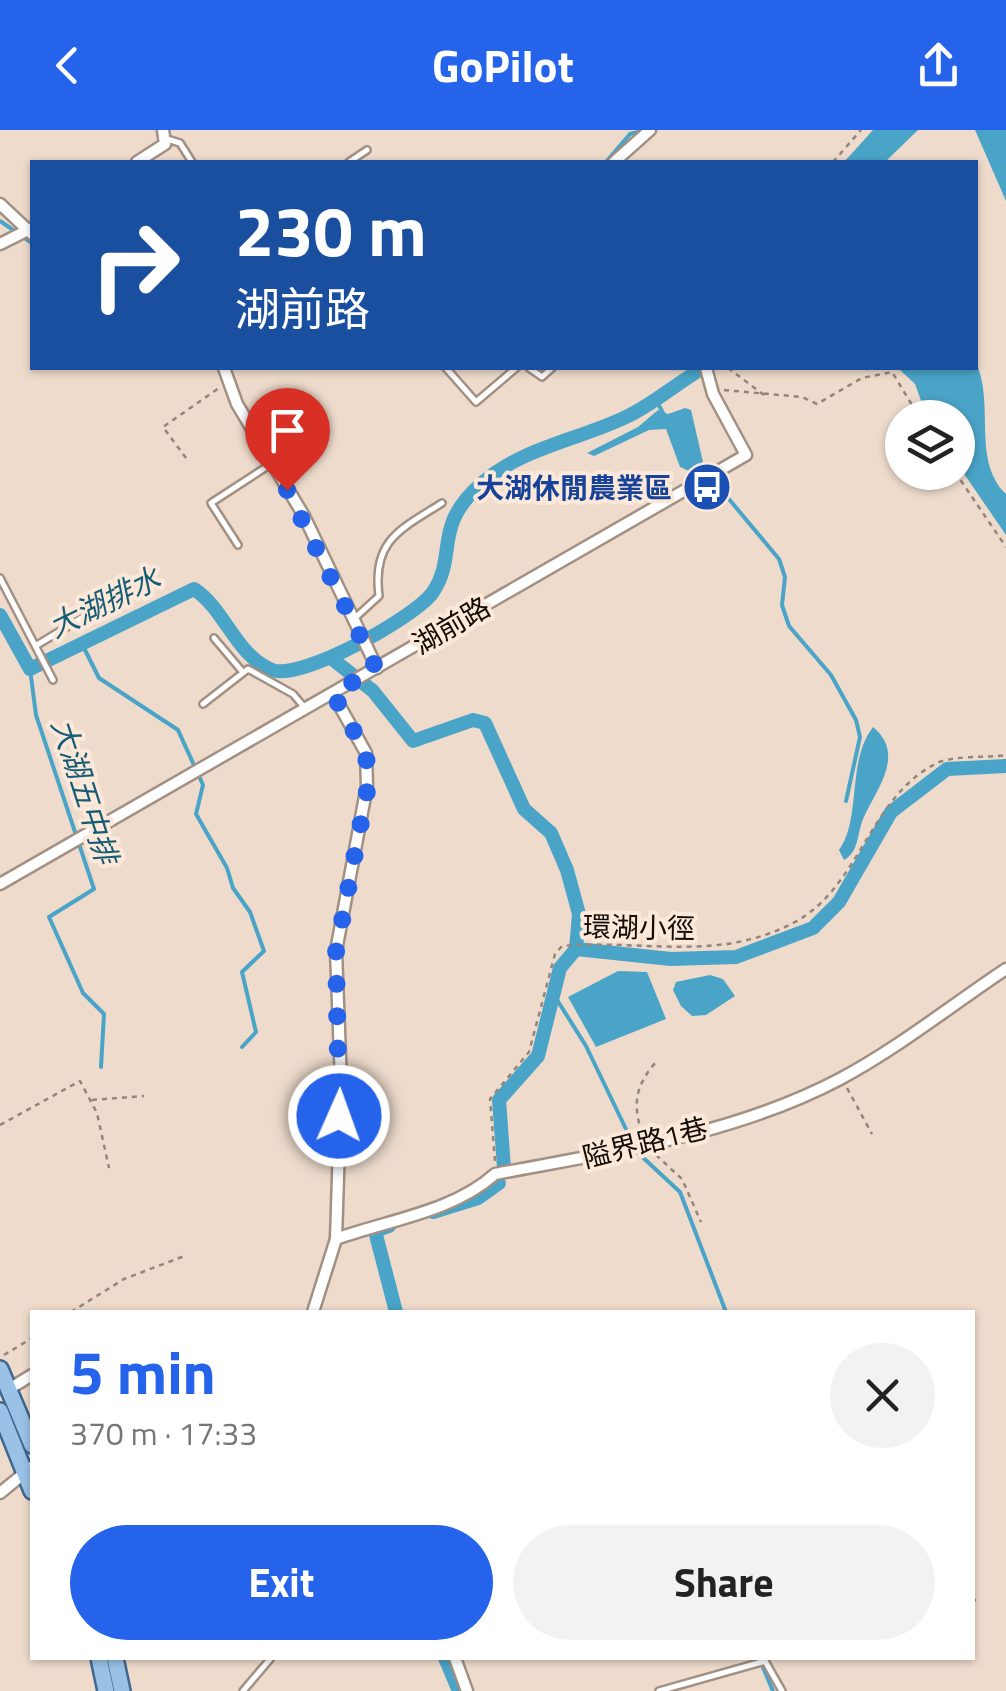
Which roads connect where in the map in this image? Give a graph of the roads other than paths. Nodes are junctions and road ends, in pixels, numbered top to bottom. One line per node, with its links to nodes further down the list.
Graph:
1 (645, 131): 7 (street)
2 (164, 134): 4 (street); 5 (lane)
3 (368, 150): 6 (lane)
4 (139, 160)
5 (191, 160)
6 (352, 160)
7 (616, 160)
8 (0, 204): 9 (street)
9 (30, 231): 10 (street)
10 (0, 244)
11 (225, 370): 15 (street)
12 (448, 370): 13 (lane)
13 (514, 370)
14 (707, 370): 23 (street, 湖前路)
15 (271, 464): 17 (lane); 20 (street)
16 (442, 503): 20 (lane)
17 (238, 545)
18 (0, 578): 22 (lane)
19 (118, 596): 22 (lane)
20 (352, 620): 23 (street)
21 (214, 638): 24 (lane)
22 (37, 646): 25 (lane)
23 (376, 668): 26 (street, 湖前路)
24 (242, 671): 27 (lane); 28 (lane)
25 (54, 680)
26 (333, 694): 28 (street, 湖前路); 31 (street)
27 (202, 704)
28 (306, 709): 29 (street, 湖前路)
29 (0, 884)
30 (1006, 969): 31 (street, 隘界路1巷)
31 (336, 1238): 32 (street)
32 (314, 1310)
33 (0, 1369): 35 (main road)
34 (30, 1375): 35 (street)
35 (8, 1389): 37 (main road)
36 (0, 1412): 38 (main road)
37 (30, 1440)
38 (29, 1470): 39 (street)
39 (0, 1493)
40 (98, 1660): 44 (main road)
41 (115, 1660): 45 (main road)
42 (269, 1660): 46 (lane)
43 (457, 1660): 47 (street)
44 (106, 1691)
45 (122, 1691)
46 (244, 1691)
47 (467, 1691)
48 (659, 1691): 49 (lane)
49 (782, 1691)

